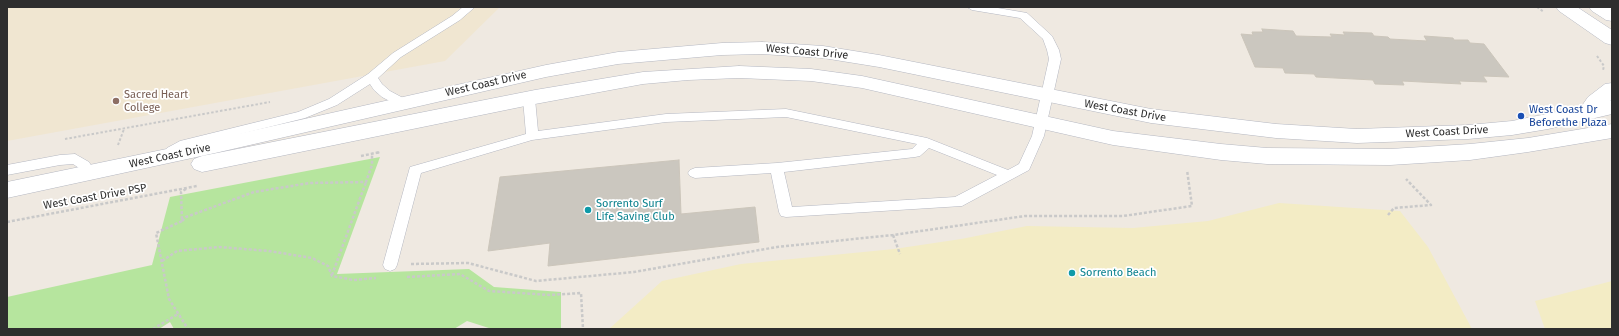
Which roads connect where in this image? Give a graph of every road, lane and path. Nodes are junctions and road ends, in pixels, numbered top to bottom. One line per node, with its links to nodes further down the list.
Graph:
1 (470, 7): 8 (lane)
2 (972, 7): 5 (lane)
3 (1565, 7): 7 (main road)
4 (1598, 7): 6 (main road)
5 (1025, 11): 10 (lane)
6 (1612, 16)
7 (1612, 39)
8 (372, 77): 12 (lane); 19 (lane)
9 (1612, 89): 13 (main road)
10 (1046, 96): 12 (main road, West Coast Drive); 13 (main road, West Coast Drive); 14 (lane)
11 (529, 99): 14 (main road, West Coast Drive); 16 (lane); 29 (main road, West Coast Drive)
12 (403, 103): 19 (main road, West Coast Drive)
13 (1602, 109)
14 (1040, 122): 15 (main road, West Coast Drive); 25 (lane)
15 (1612, 131)
16 (532, 136): 17 (lane); 35 (lane)
17 (927, 142): 21 (lane); 25 (lane)
18 (372, 154): 27 (path)
19 (167, 156): 24 (main road, West Coast Drive)
20 (1186, 163): 33 (path)
21 (777, 168): 23 (lane); 25 (lane)
22 (7, 170): 24 (lane)
23 (695, 173)
24 (89, 174): 28 (main road, West Coast Drive)
25 (1009, 175)
26 (1406, 179): 30 (path)
27 (366, 182): 32 (path); 36 (path)
28 (7, 190)
29 (7, 203)
30 (1388, 215)
31 (7, 222): 32 (path, West Coast Drive PSP)
32 (182, 222): 37 (path)
33 (893, 235): 34 (path); 35 (path)
34 (900, 254)
35 (390, 265)
36 (332, 276)
37 (178, 314): 38 (path); 39 (path)
38 (153, 329)
39 (188, 329)

